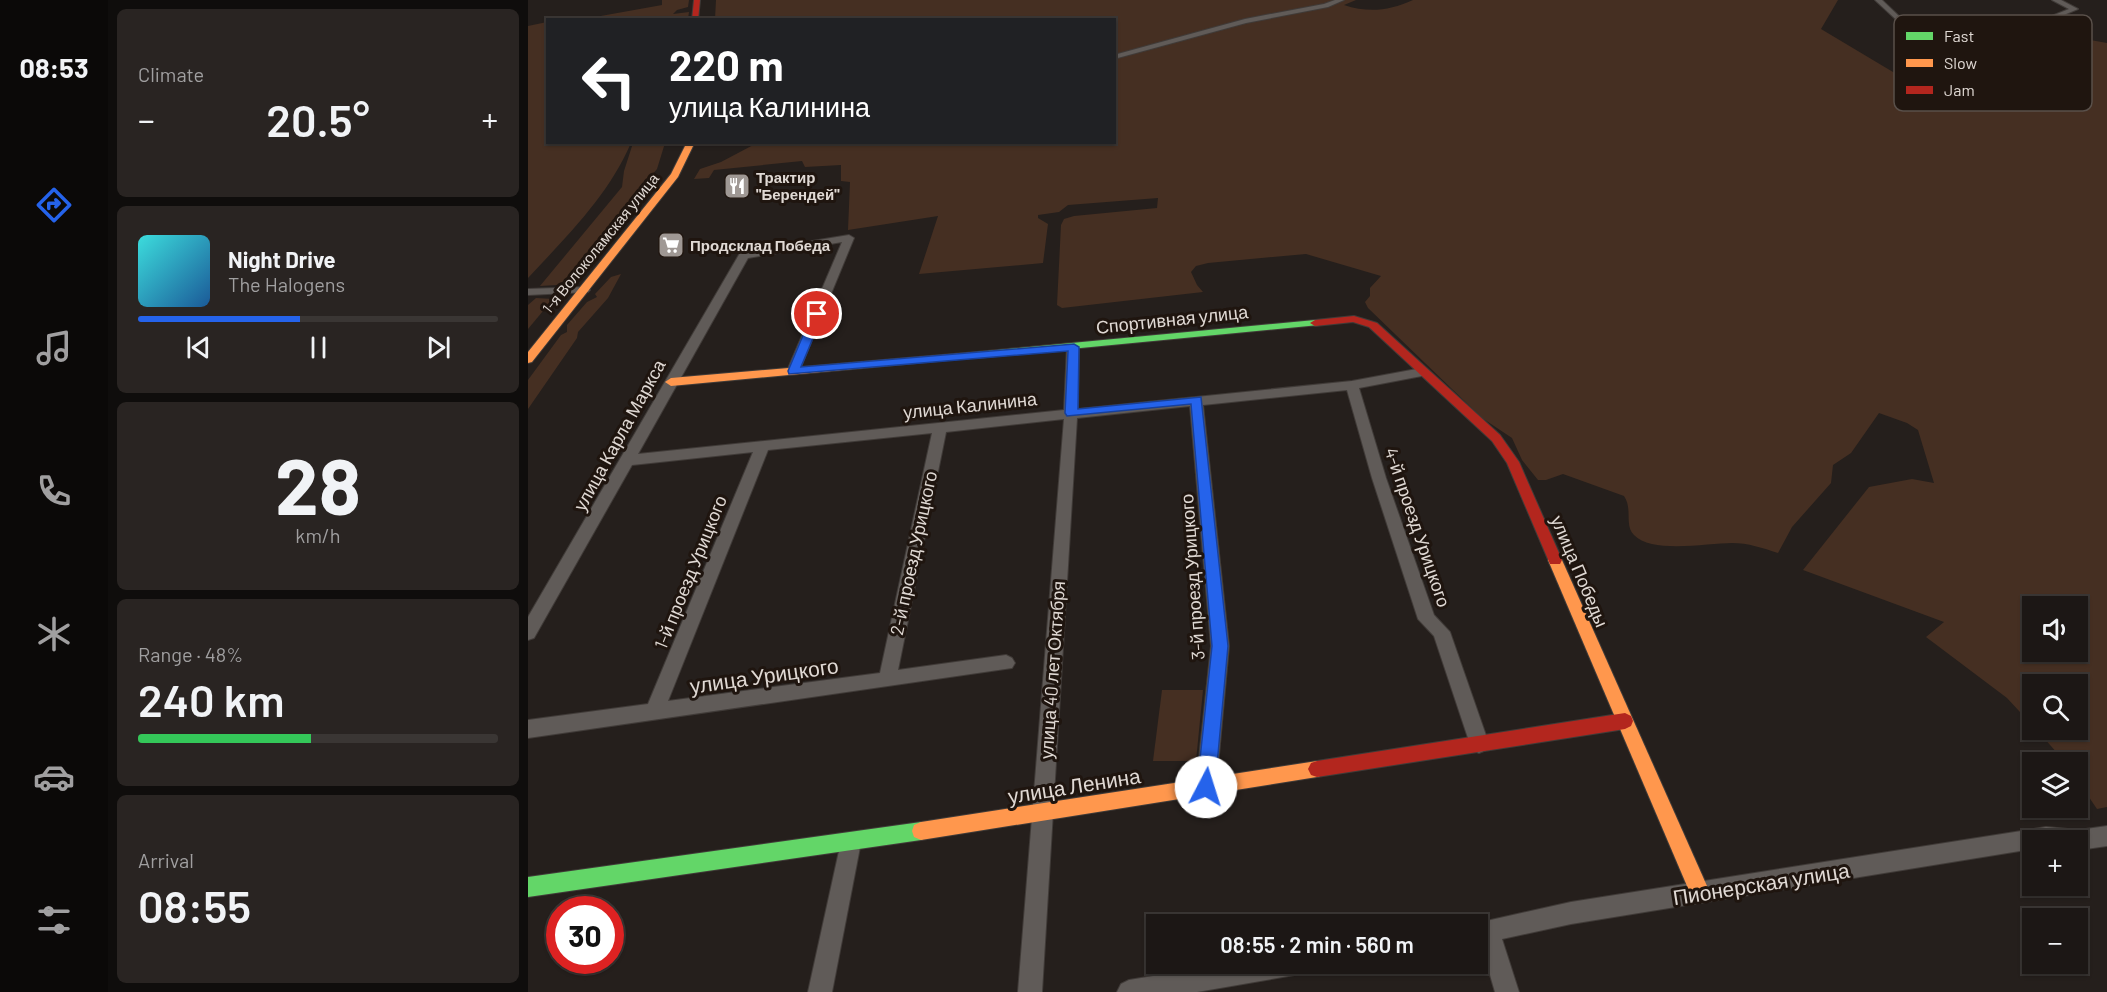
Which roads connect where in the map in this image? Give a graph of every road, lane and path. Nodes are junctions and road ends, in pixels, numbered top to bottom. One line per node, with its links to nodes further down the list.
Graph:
1 (698, 0): 8 (street)
2 (705, 0): 9 (street)
3 (1341, 0): 10 (street)
4 (1878, 0): 6 (street)
5 (2055, 0): 7 (street)
6 (1894, 15)
7 (2060, 15)
8 (695, 18)
9 (703, 18)
10 (1116, 56)
11 (680, 144): 13 (street)
12 (690, 144): 13 (street)
13 (670, 176): 14 (street, 1-я Волоколамская улица)
14 (578, 290): 15 (street); 17 (street, 1-я Волоколамская улица); 19 (street, 1-я Волоколамская улица)
15 (528, 292)
16 (1354, 319): 18 (street, Спортивная улица); 21 (street, улица Победы)
17 (528, 345)
18 (1074, 347): 20 (street, Спортивная улица); 25 (street, улица 40 лет Октября)
19 (528, 360)
20 (794, 371): 22 (street, Спортивная улица); 22 (street, улица Карла Маркса)
21 (1422, 372): 23 (street, улица Калинина); 33 (street, улица Победы)
22 (671, 382): 28 (street, улица Карла Маркса)
23 (1352, 385): 24 (street, улица Калинина); 35 (street, 4-й проезд Урицкого)
24 (1196, 400): 25 (street, улица Калинина); 36 (street, 3-й проезд Урицкого)
25 (1071, 413): 26 (street, улица Калинина); 37 (street, улица 40 лет Октября)
26 (940, 426): 27 (street, улица Калинина); 31 (street, 2-й проезд Урицкого)
27 (763, 446): 28 (street, улица Калинина); 32 (street, 1-й проезд Урицкого)
28 (629, 460): 29 (street, улица Карла Маркса)
29 (528, 633)
30 (1006, 663): 31 (street, улица Урицкого)
31 (887, 680): 32 (street, улица Урицкого)
32 (654, 713): 34 (street, улица Урицкого)
33 (1625, 721): 35 (street, улица Ленина); 41 (street, улица Победы)
34 (528, 729)
35 (1479, 744): 36 (street, улица Ленина)
36 (1206, 787): 37 (street, улица Ленина)
37 (1042, 811): 39 (street, улица Ленина); 46 (street, улица 40 лет Октября)
38 (2107, 836): 41 (street, Пионерская улица)
39 (851, 842): 40 (street, улица Ленина); 45 (street)
40 (528, 887)
41 (1700, 892): 42 (street, Пионерская улица)
42 (1488, 931)
43 (1488, 944): 48 (street)
44 (1235, 974): 47 (street)
45 (820, 992)
46 (1030, 992)
47 (1129, 992)
48 (1507, 992)

